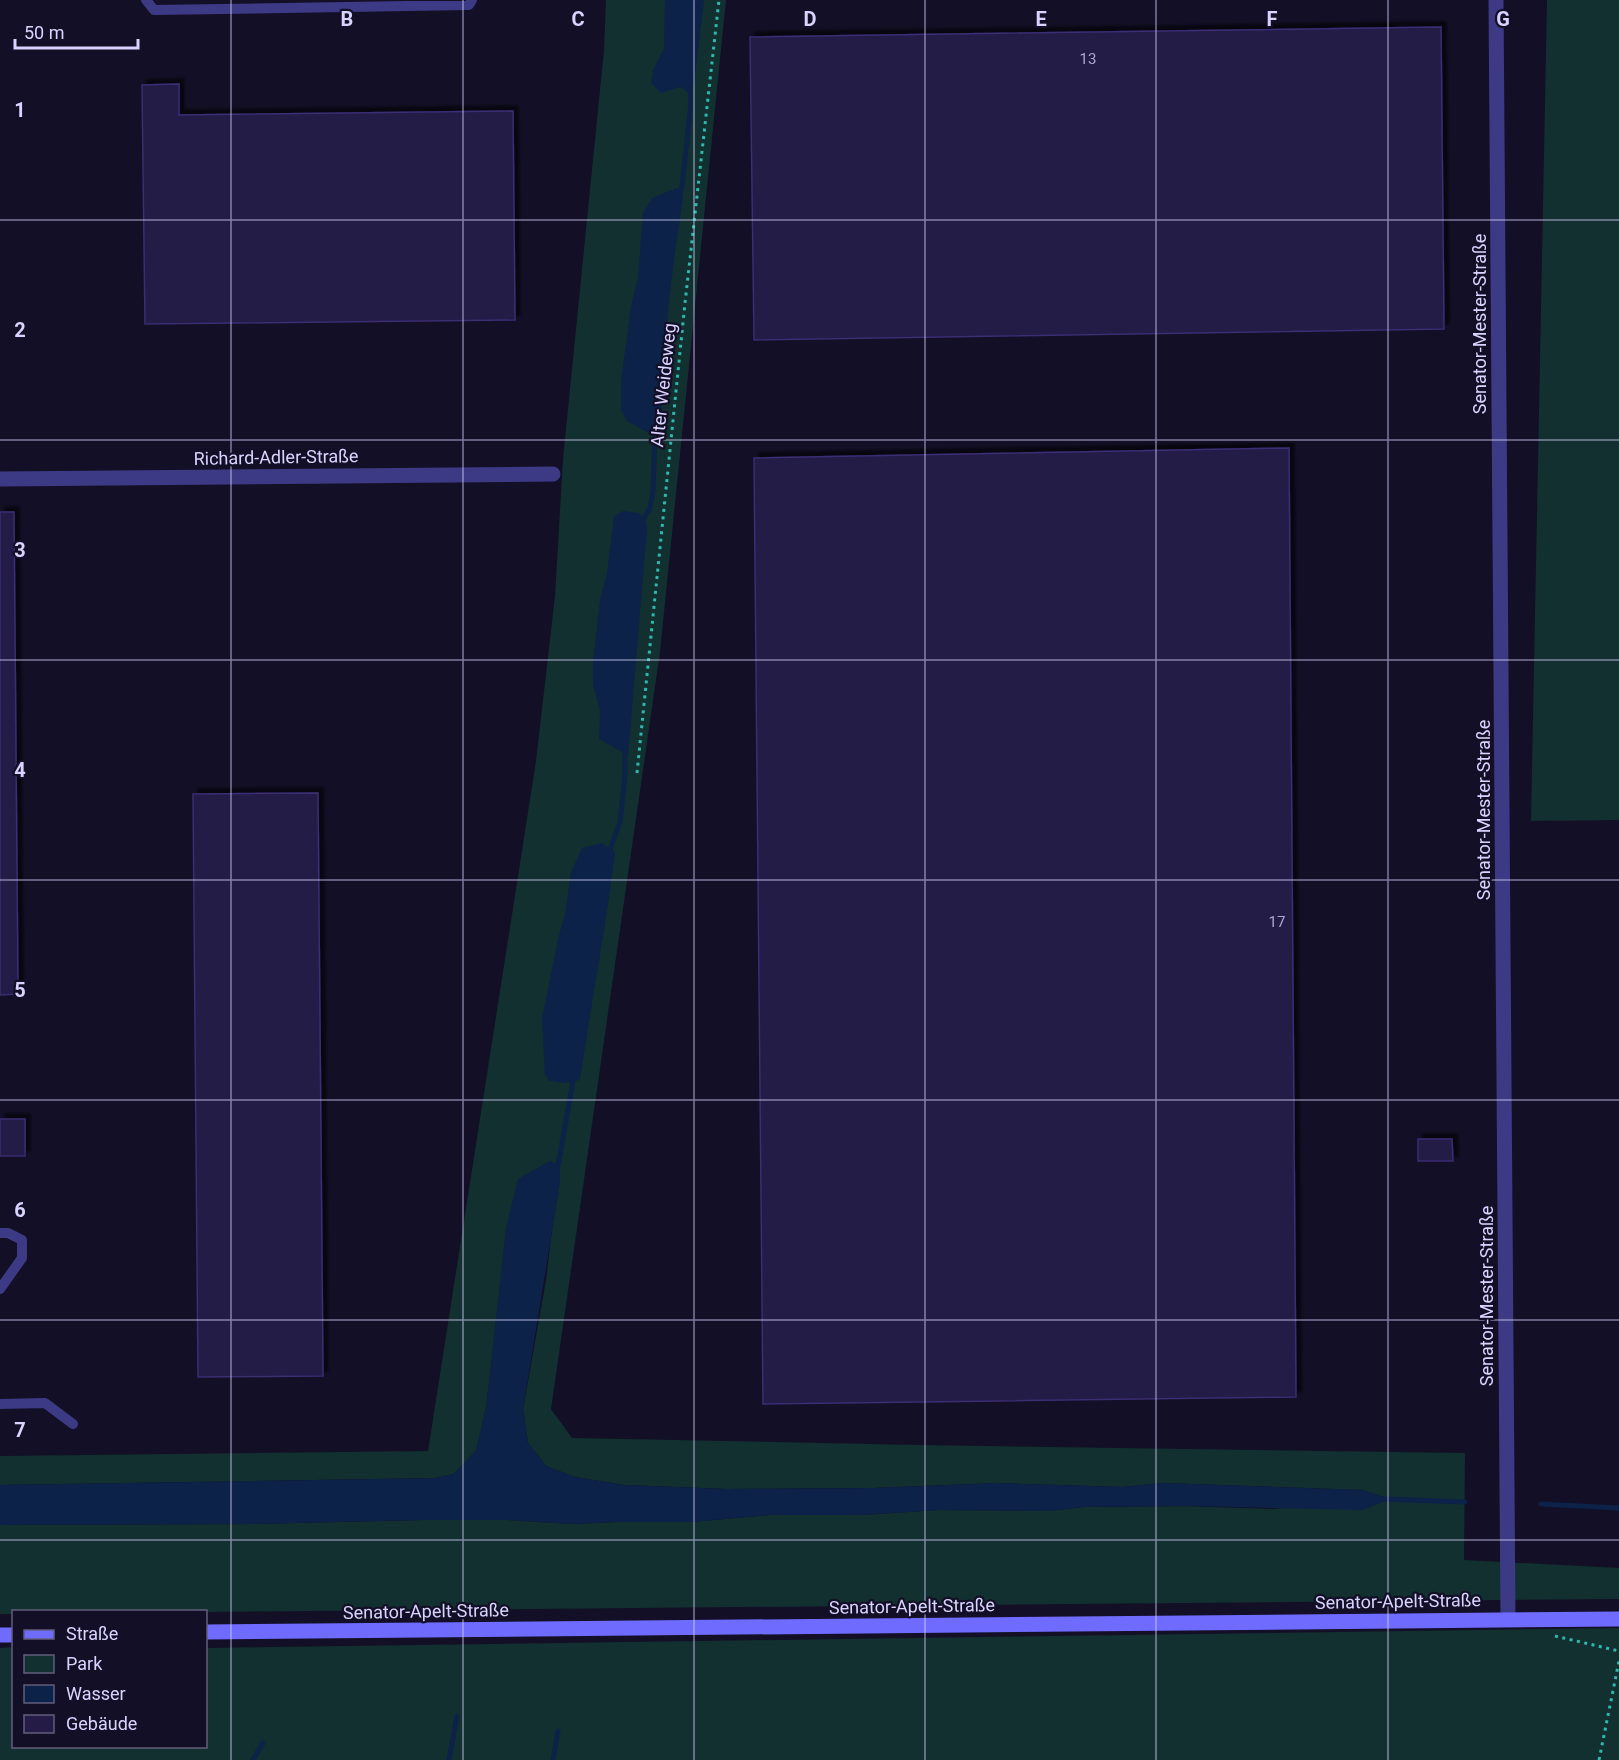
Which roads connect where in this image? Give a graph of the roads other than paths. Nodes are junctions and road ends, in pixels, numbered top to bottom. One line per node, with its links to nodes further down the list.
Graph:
1 (146, 0): 2 (lane)
2 (472, 0)
3 (1497, 0): 10 (street, Senator-Mester-Straße)
4 (553, 474): 5 (street, Richard-Adler-Straße)
5 (0, 479)
6 (0, 1233): 7 (lane)
7 (0, 1289)
8 (0, 1404): 9 (lane)
9 (73, 1424)
10 (1508, 1619): 11 (street, Senator-Apelt-Straße); 12 (street, Senator-Apelt-Straße)
11 (1619, 1619)
12 (207, 1632)

